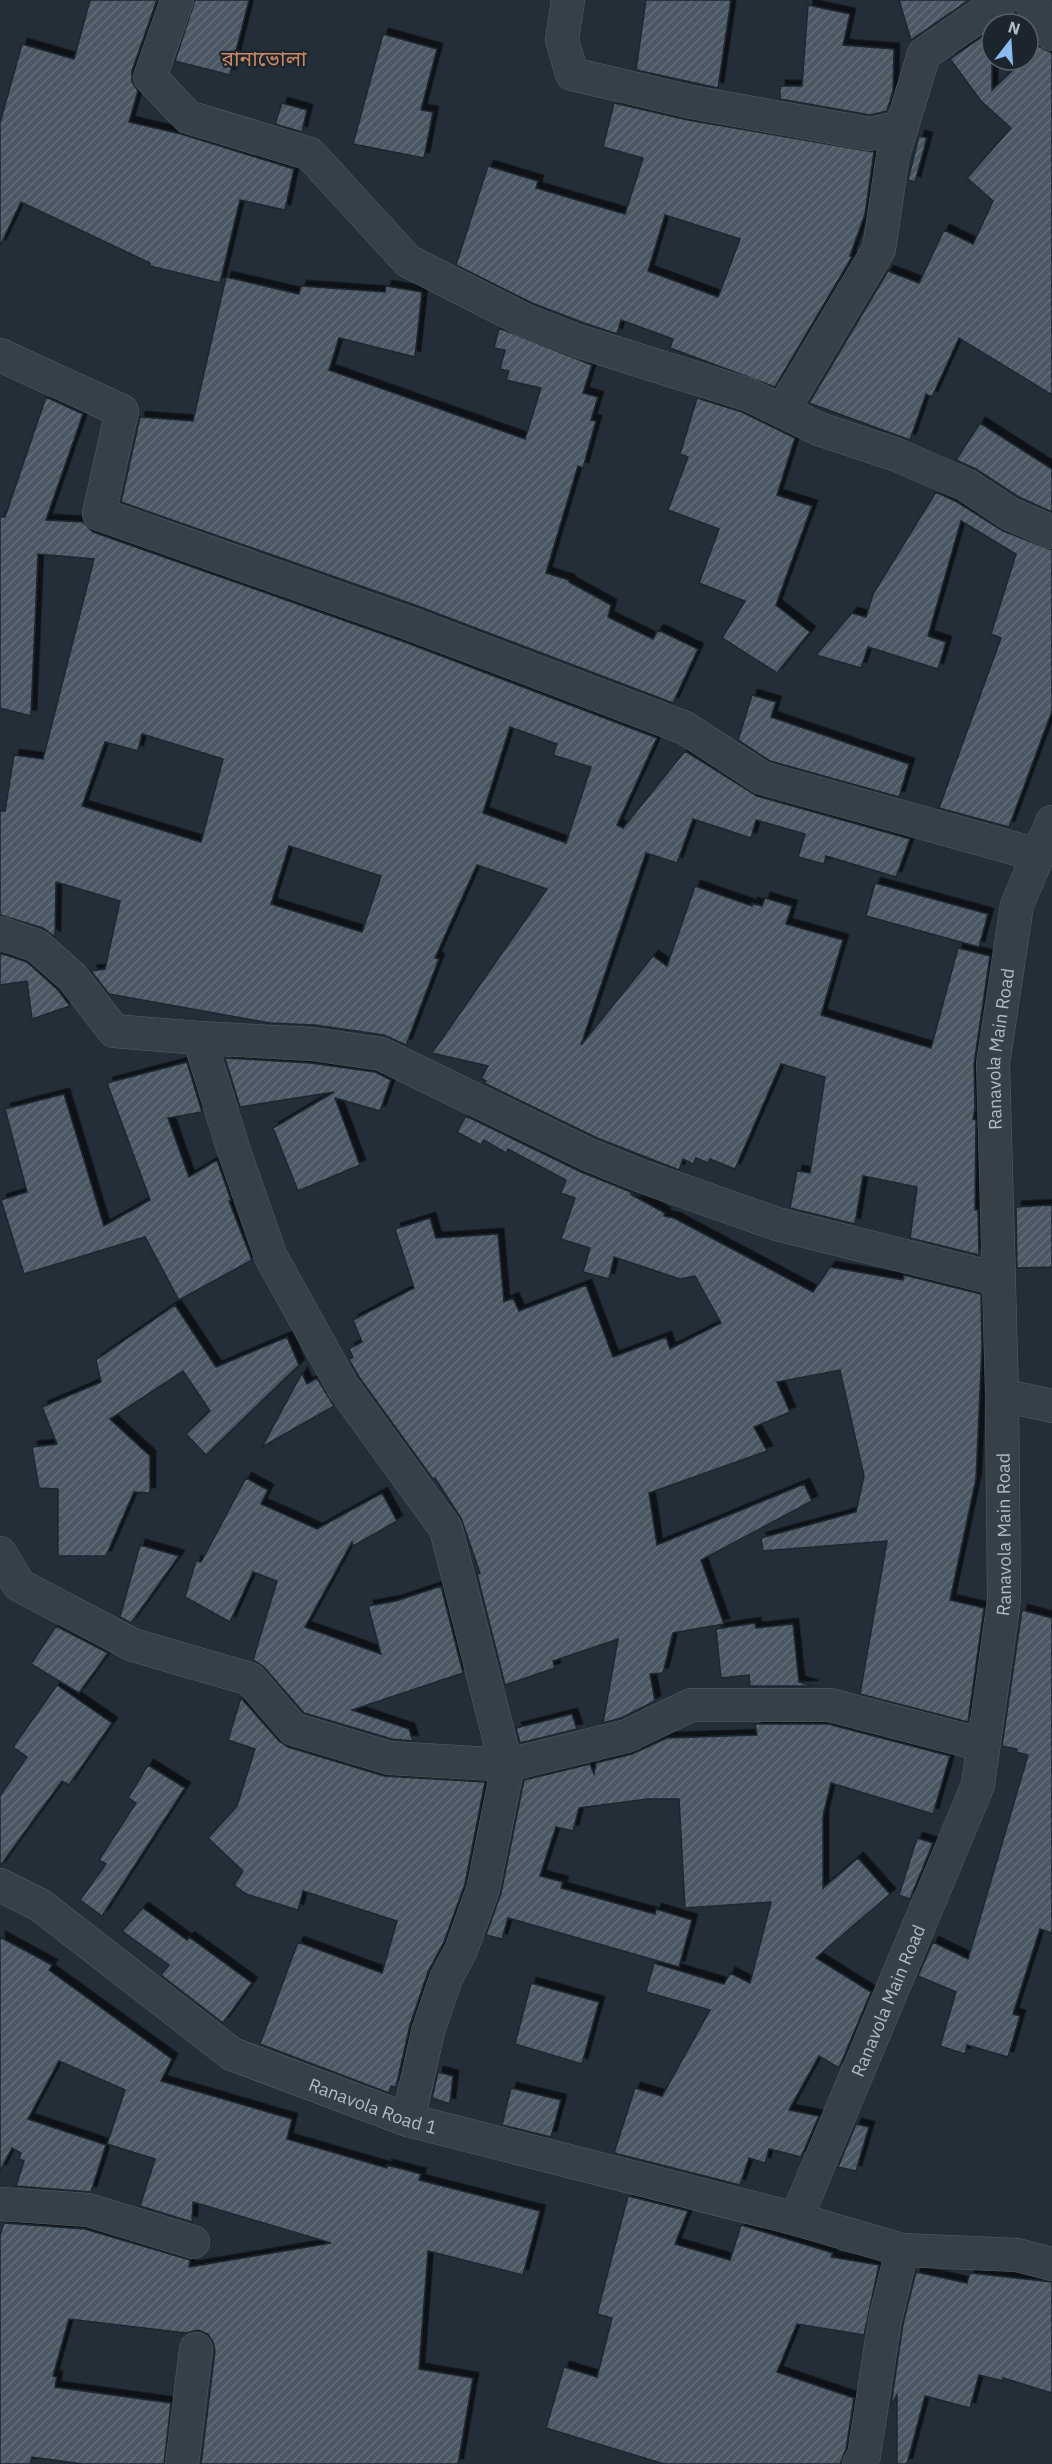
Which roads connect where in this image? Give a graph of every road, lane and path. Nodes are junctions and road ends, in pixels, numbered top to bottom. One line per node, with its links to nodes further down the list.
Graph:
1 (177, 0): 8 (street)
2 (568, 0): 6 (street)
3 (1002, 0): 6 (street)
4 (1030, 0): 5 (street)
5 (1052, 34)
6 (902, 127): 8 (street)
7 (0, 355): 11 (street)
8 (782, 411): 9 (street)
9 (1052, 532)
10 (1052, 822): 11 (street, Ranavola Main Road)
11 (1038, 855): 14 (street, Ranavola Main Road)
12 (0, 933): 13 (street)
13 (199, 1038): 14 (street); 19 (street)
14 (997, 1279): 15 (street, Ranavola Main Road)
15 (1002, 1395): 16 (street); 18 (street, Ranavola Main Road)
16 (1052, 1406)
17 (0, 1553): 19 (street)
18 (983, 1745): 19 (street); 23 (street, Ranavola Main Road)
19 (508, 1765): 21 (street)
20 (0, 1885): 21 (street, Ranavola Road 1)
21 (408, 2120): 23 (street, Ranavola Road 1)
22 (0, 2204): 24 (street)
23 (796, 2219): 25 (street, Ranavola Road 1)
24 (193, 2242)
25 (902, 2250): 26 (street, Ranavola Road 1); 29 (street)
26 (1052, 2264)
27 (195, 2349): 28 (street)
28 (182, 2464)
29 (860, 2464)

